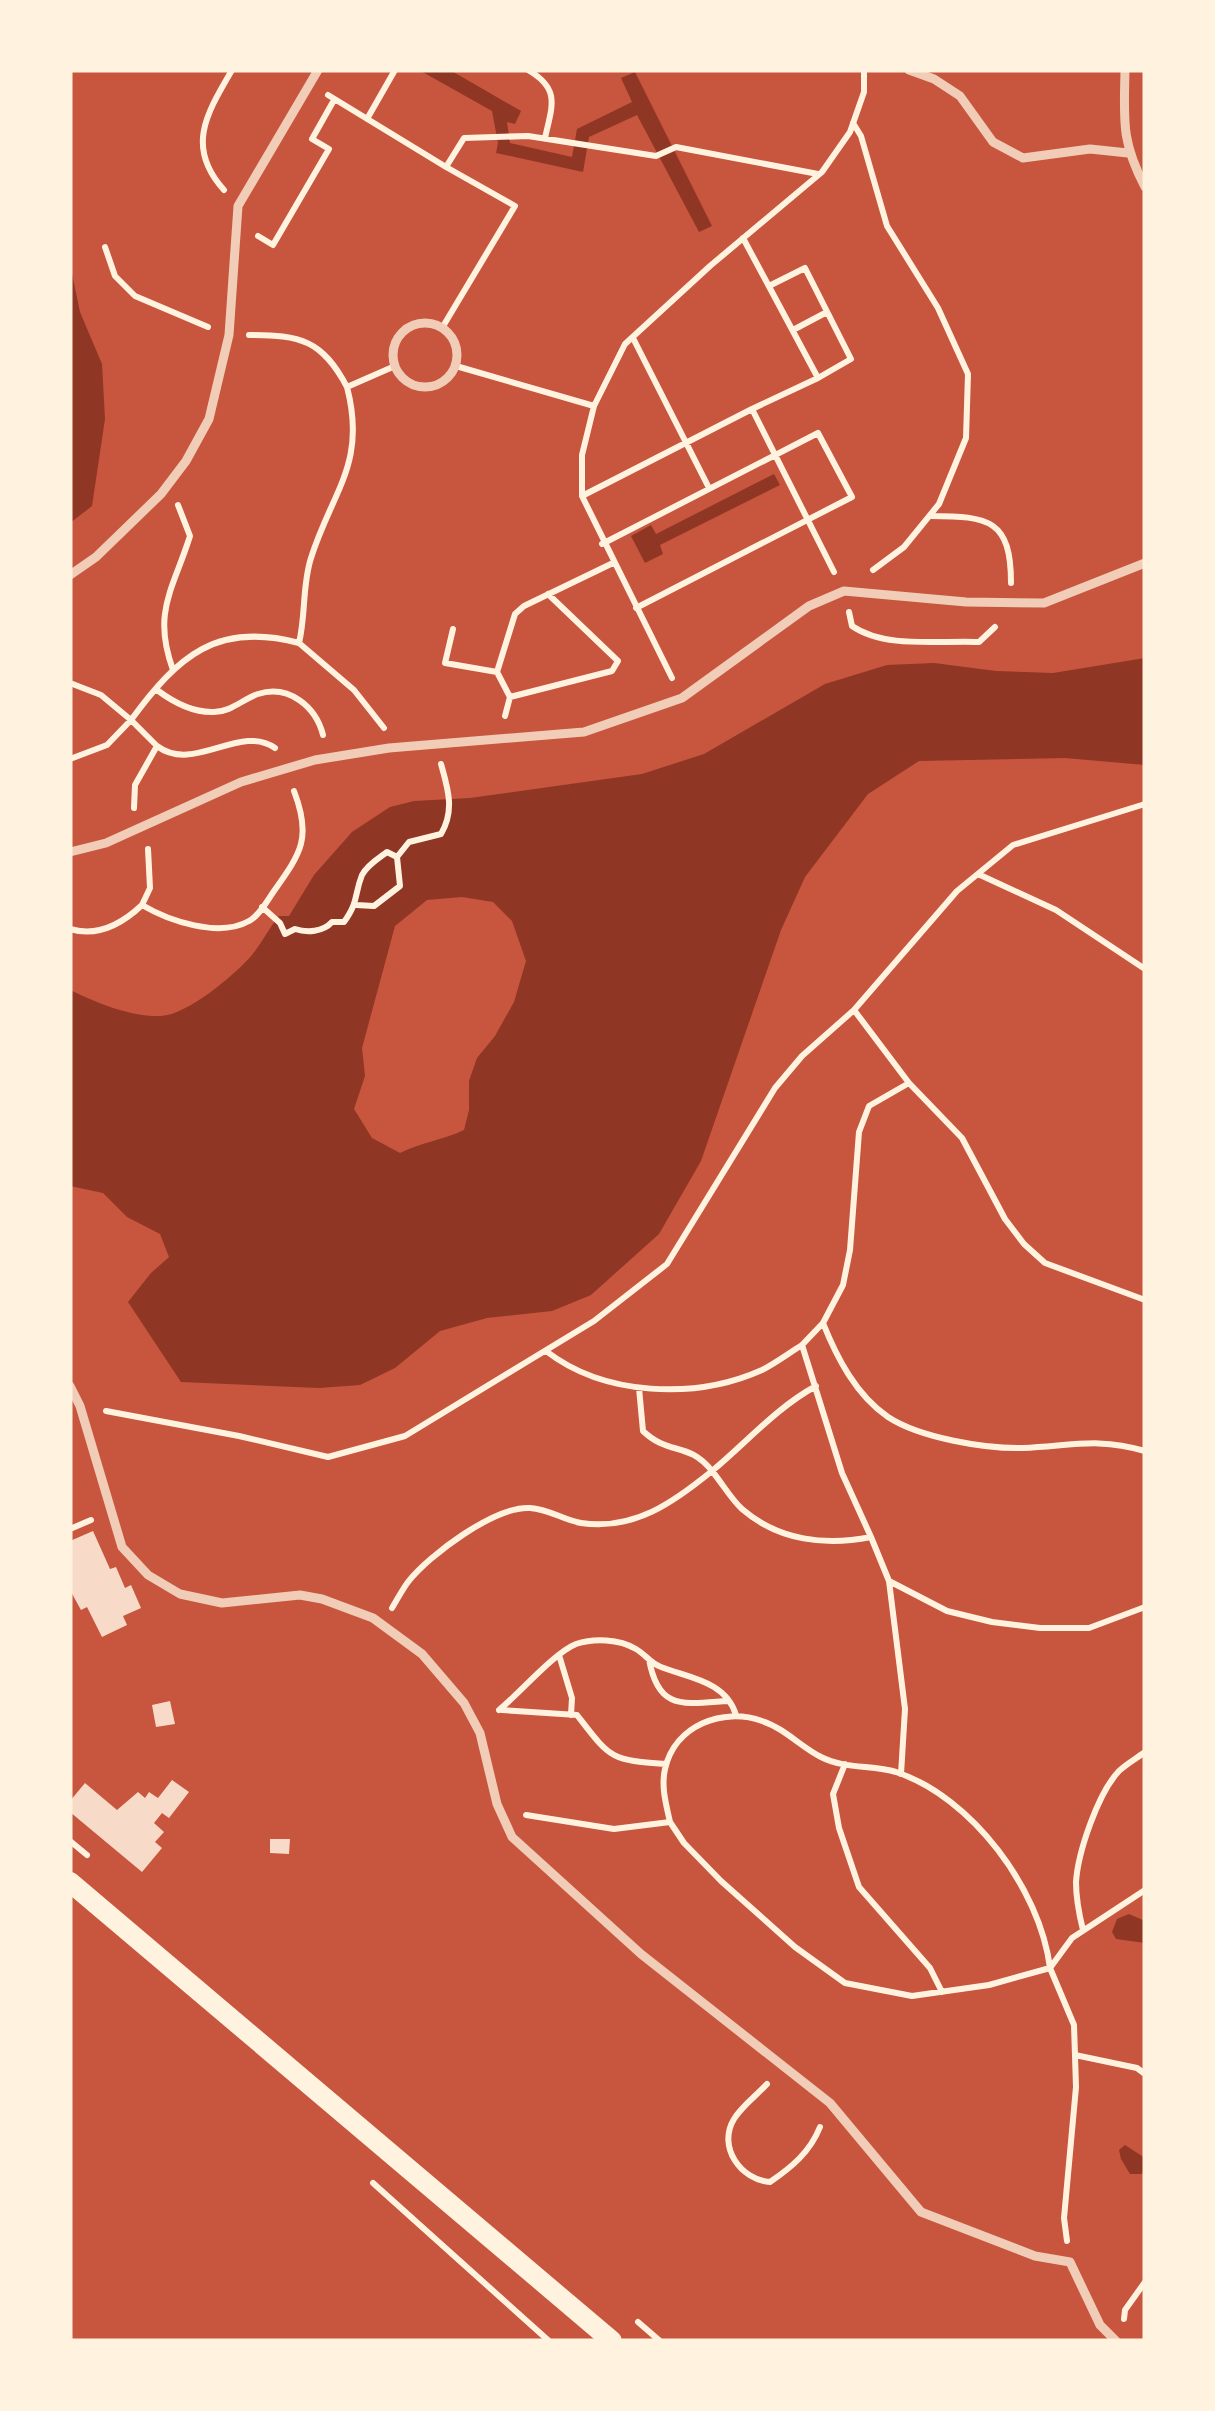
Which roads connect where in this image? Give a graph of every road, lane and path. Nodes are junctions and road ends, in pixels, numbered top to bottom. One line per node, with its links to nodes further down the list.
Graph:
1 (232, 70): 17 (path)
2 (318, 70): 8 (street)
3 (395, 70): 10 (path)
4 (528, 70): 12 (path)
5 (864, 70): 11 (path)
6 (909, 70): 13 (street)
7 (1125, 70): 13 (street)
8 (310, 84): 9 (path); 17 (street)
9 (334, 100): 10 (path); 18 (path)
10 (366, 118): 14 (path)
11 (853, 122): 15 (path); 40 (path)
12 (545, 138): 14 (path); 15 (path)
13 (1128, 153): 16 (street)
14 (446, 167): 22 (path)
15 (820, 174): 19 (path)
16 (1145, 187)
17 (238, 206): 18 (street)
18 (237, 223): 32 (street)
19 (743, 238): 20 (path); 24 (path)
20 (768, 286): 21 (path); 23 (path)
21 (827, 312): 23 (path); 26 (path)
22 (442, 328): 25 (street); 25 (street)
23 (792, 330): 26 (path)
24 (633, 338): 28 (path); 30 (path)
25 (456, 366): 28 (path)
26 (818, 378): 29 (path)
27 (347, 388): 44 (path)
28 (594, 406): 34 (path)
29 (752, 409): 30 (path); 31 (path)
30 (686, 442): 33 (path); 34 (path)
31 (774, 454): 33 (path); 35 (path); 35 (path)
32 (166, 488): 39 (street); 45 (path)
33 (709, 488): 36 (path)
34 (582, 496): 36 (path)
35 (807, 521): 40 (path); 42 (path)
36 (602, 544): 37 (path)
37 (612, 563): 41 (path); 42 (path)
38 (1145, 563): 40 (street)
39 (70, 575)
40 (844, 591): 50 (street)
41 (548, 594): 46 (path); 49 (path)
42 (636, 608): 50 (path)
43 (453, 630): 46 (path)
44 (299, 642): 45 (path); 54 (path)
45 (173, 670): 48 (path)
46 (497, 672): 49 (path)
47 (70, 683): 51 (path)
48 (157, 690): 51 (path); 55 (path)
49 (510, 698): 52 (path)
50 (682, 698): 52 (street)
51 (131, 720): 53 (path); 56 (path)
52 (500, 739): 54 (street)
53 (158, 746): 57 (path); 60 (path)
54 (388, 748): 55 (street)
55 (327, 758): 57 (street)
56 (70, 759)
57 (286, 768): 60 (street); 66 (path)
58 (450, 796): 62 (path)
59 (1145, 804): 63 (path)
60 (140, 827): 61 (street); 65 (path)
61 (70, 852)
62 (397, 857): 64 (path); 64 (path)
63 (978, 874): 68 (path); 69 (path)
64 (356, 905): 66 (path)
65 (142, 906): 66 (path); 67 (path)
66 (262, 908)
67 (70, 929)
68 (1145, 969)
69 (854, 1010): 70 (path); 74 (path)
70 (910, 1083): 71 (path); 72 (path)
71 (1145, 1300)
72 (823, 1324): 73 (path); 79 (path)
73 (802, 1345): 76 (path); 77 (path)
74 (545, 1350): 77 (path); 78 (path)
75 (70, 1386): 78 (street)
76 (816, 1386): 80 (path); 81 (path)
77 (639, 1388): 80 (path)
78 (80, 1406): 84 (street)
79 (1145, 1451)
80 (712, 1471): 81 (path); 84 (path)
81 (871, 1537): 82 (path)
82 (890, 1581): 83 (path); 95 (path)
83 (1145, 1607)
84 (382, 1625): 91 (street)
85 (559, 1655): 86 (path); 88 (path); 89 (path)
86 (649, 1659): 87 (path); 87 (path)
87 (729, 1701): 90 (path)
88 (499, 1710): 89 (path); 91 (path)
89 (571, 1714): 93 (path)
90 (736, 1715): 93 (path); 94 (path)
91 (472, 1719): 96 (street)
92 (1145, 1752): 100 (path)
93 (666, 1764): 97 (path)
94 (845, 1764): 95 (path); 102 (path)
95 (901, 1774): 101 (path)
96 (502, 1815): 97 (path); 104 (street)
97 (670, 1822): 102 (path)
98 (70, 1882): 110 (main road)
99 (1145, 1890): 100 (path)
100 (1083, 1930): 101 (path)
101 (1050, 1968): 102 (path); 103 (path)
102 (942, 1992)
103 (1075, 2055): 105 (path); 107 (path)
104 (781, 2064): 106 (street); 106 (path)
105 (1145, 2074)
106 (830, 2103): 107 (street)
107 (1070, 2262): 111 (street)
108 (1145, 2282): 109 (path)
109 (1122, 2326)
110 (612, 2341)
111 (1116, 2341)

